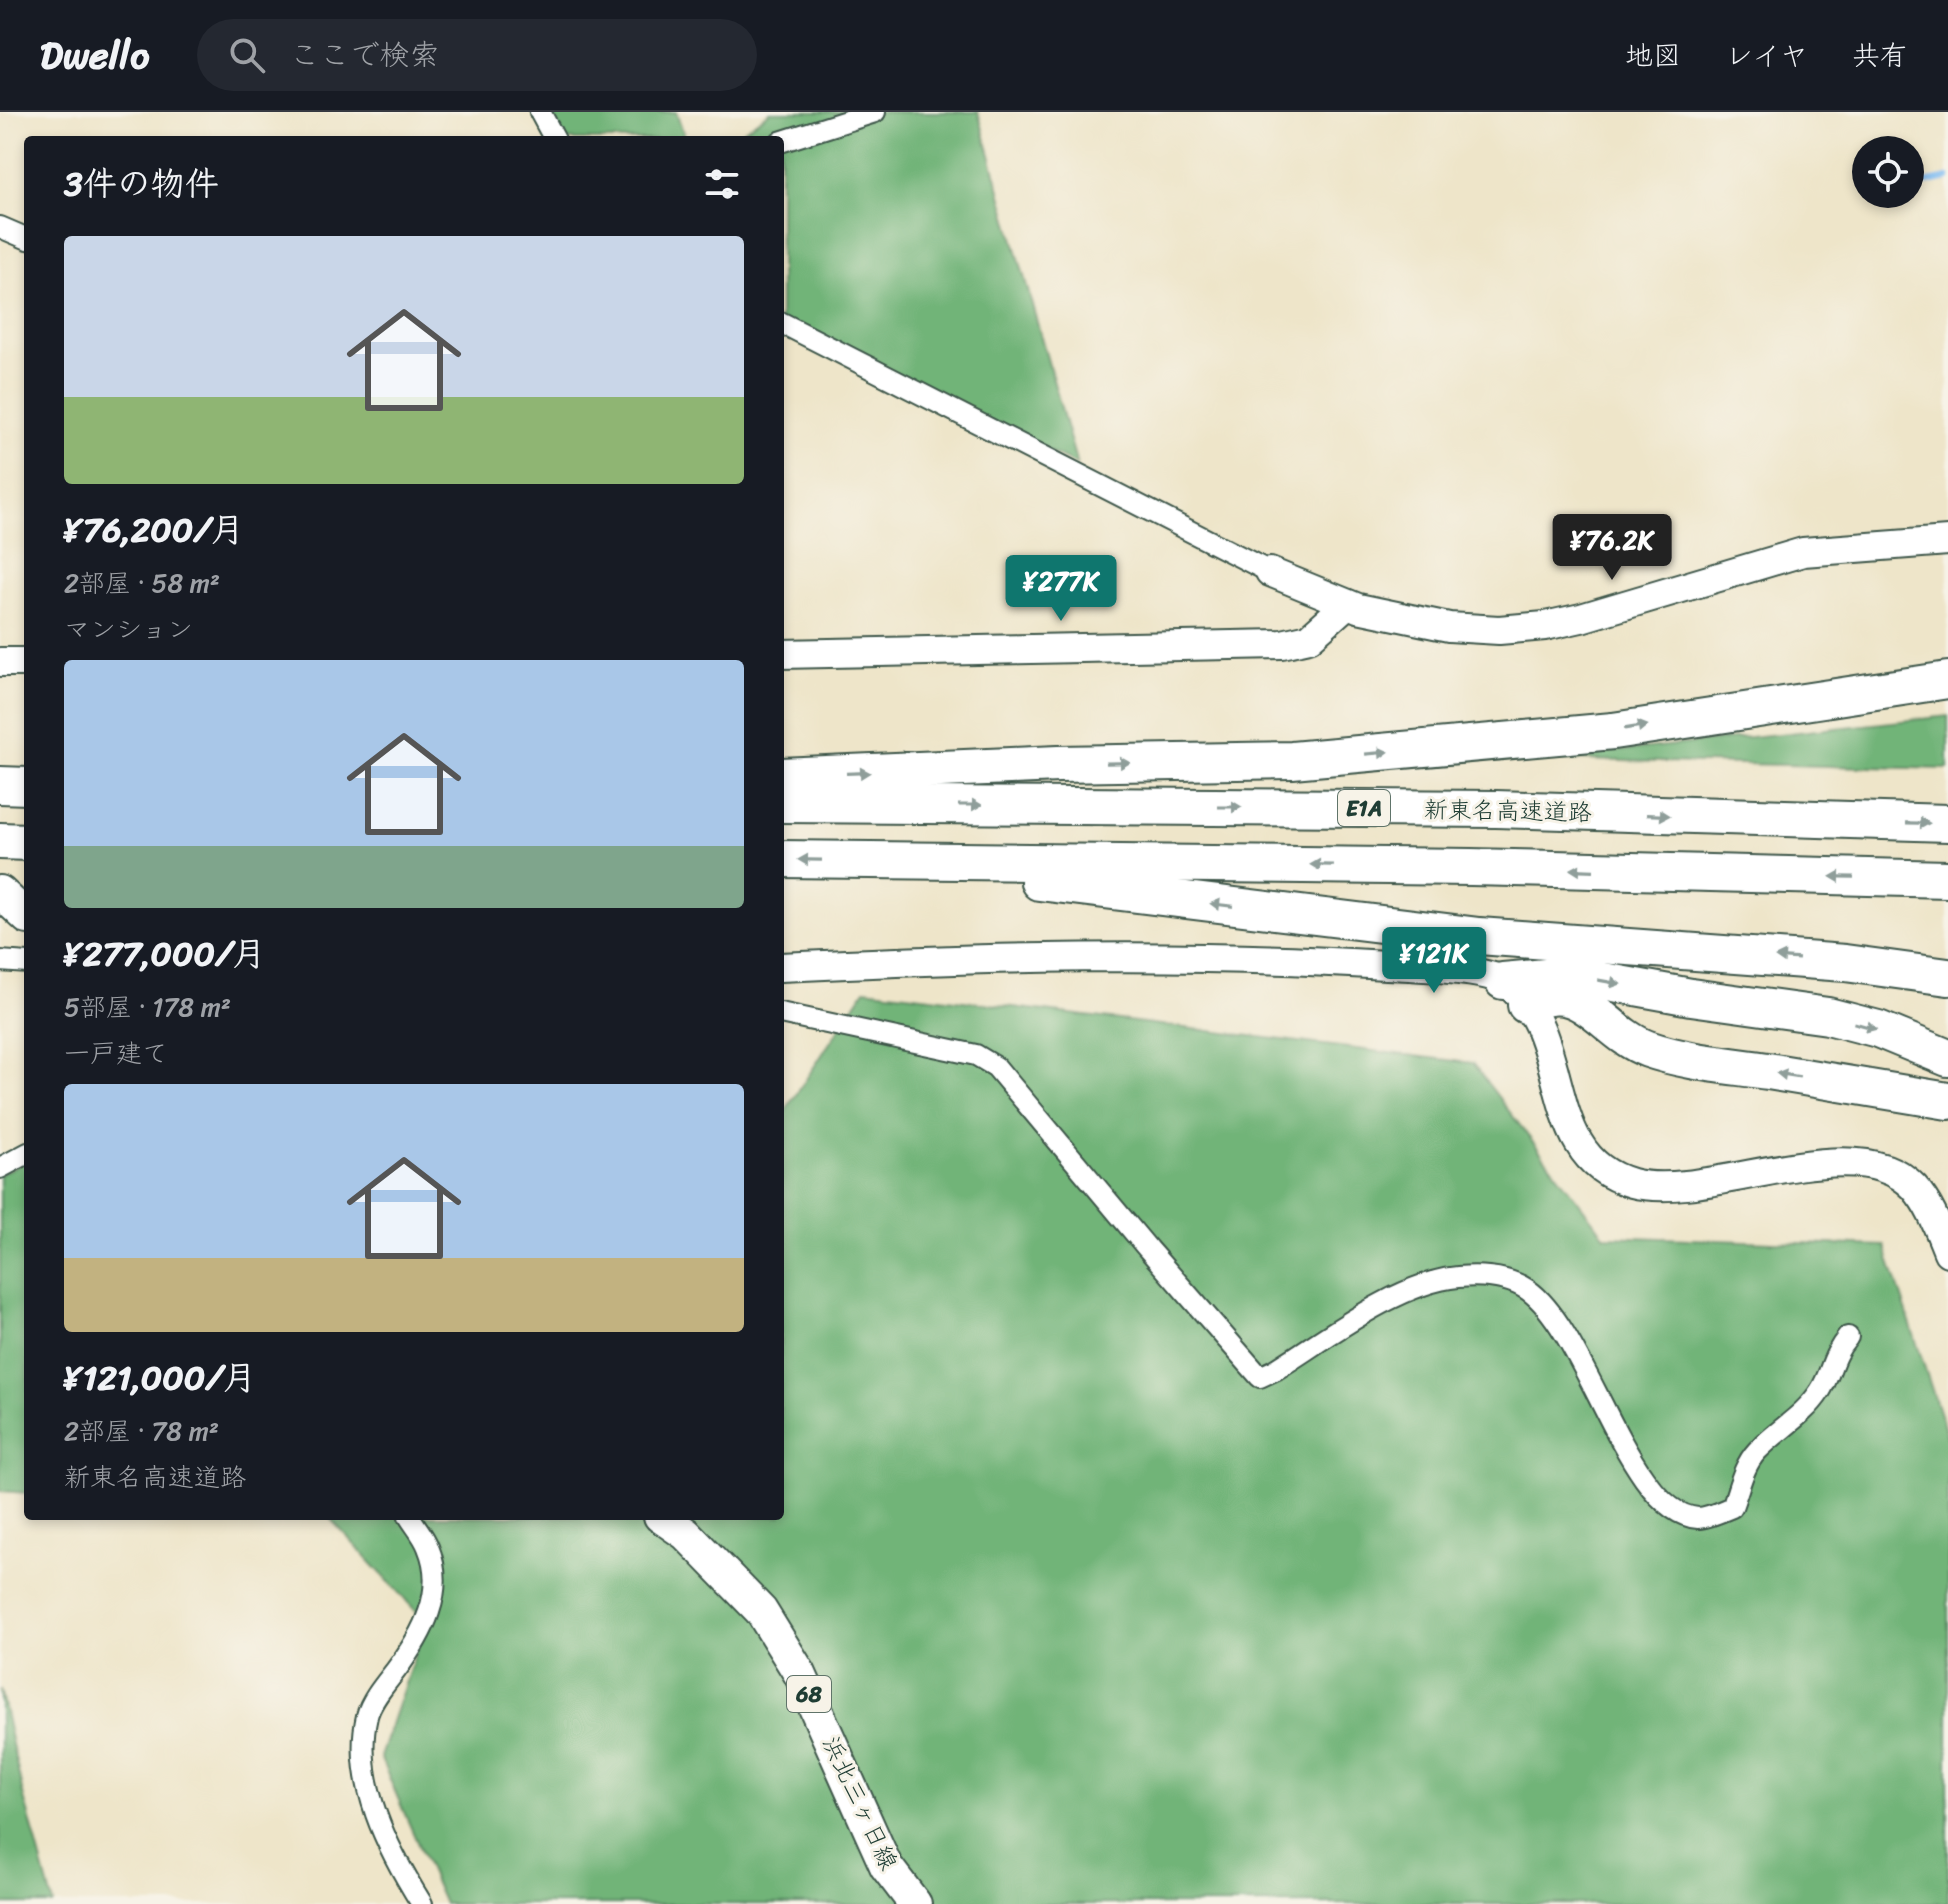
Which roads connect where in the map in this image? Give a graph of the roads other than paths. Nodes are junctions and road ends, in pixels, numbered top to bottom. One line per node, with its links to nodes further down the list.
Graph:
1 (540, 112): 3 (street)
2 (875, 112): 4 (street)
3 (553, 136)
4 (784, 141)
5 (0, 227): 6 (street)
6 (24, 237)
7 (784, 324): 9 (street)
8 (1948, 541): 10 (street)
9 (1270, 572): 10 (street)
10 (1347, 604): 11 (street)
11 (784, 654)
12 (0, 662): 13 (street)
13 (24, 662)
14 (1948, 680): 15 (highway, one-way to 14)
15 (784, 776)
16 (784, 804): 17 (highway, 新東名高速道路 / E1A, one-way to 17)
17 (1948, 823)
18 (0, 841): 19 (highway)
19 (24, 842)
20 (784, 859): 21 (highway, one-way to 20)
21 (861, 861): 22 (highway, one-way to 21); 27 (highway, one-way to 21)
22 (1948, 879)
23 (0, 892): 24 (main road)
24 (24, 914)
25 (0, 961): 26 (street)
26 (24, 963)
27 (1845, 963): 28 (highway); 30 (highway)
28 (1948, 965)
29 (784, 967): 31 (street)
30 (1948, 977)
31 (1515, 993): 33 (highway, one-way to 33); 34 (highway, one-way to 31); 37 (street)
32 (784, 1014): 38 (street)
33 (1948, 1058)
34 (1948, 1101)
35 (24, 1155): 36 (street)
36 (0, 1168)
37 (1948, 1252)
38 (1848, 1337)
39 (411, 1520): 41 (street)
40 (666, 1520): 42 (main road, 浜北三ヶ日線 / 68)
41 (422, 1904)
42 (915, 1904)

